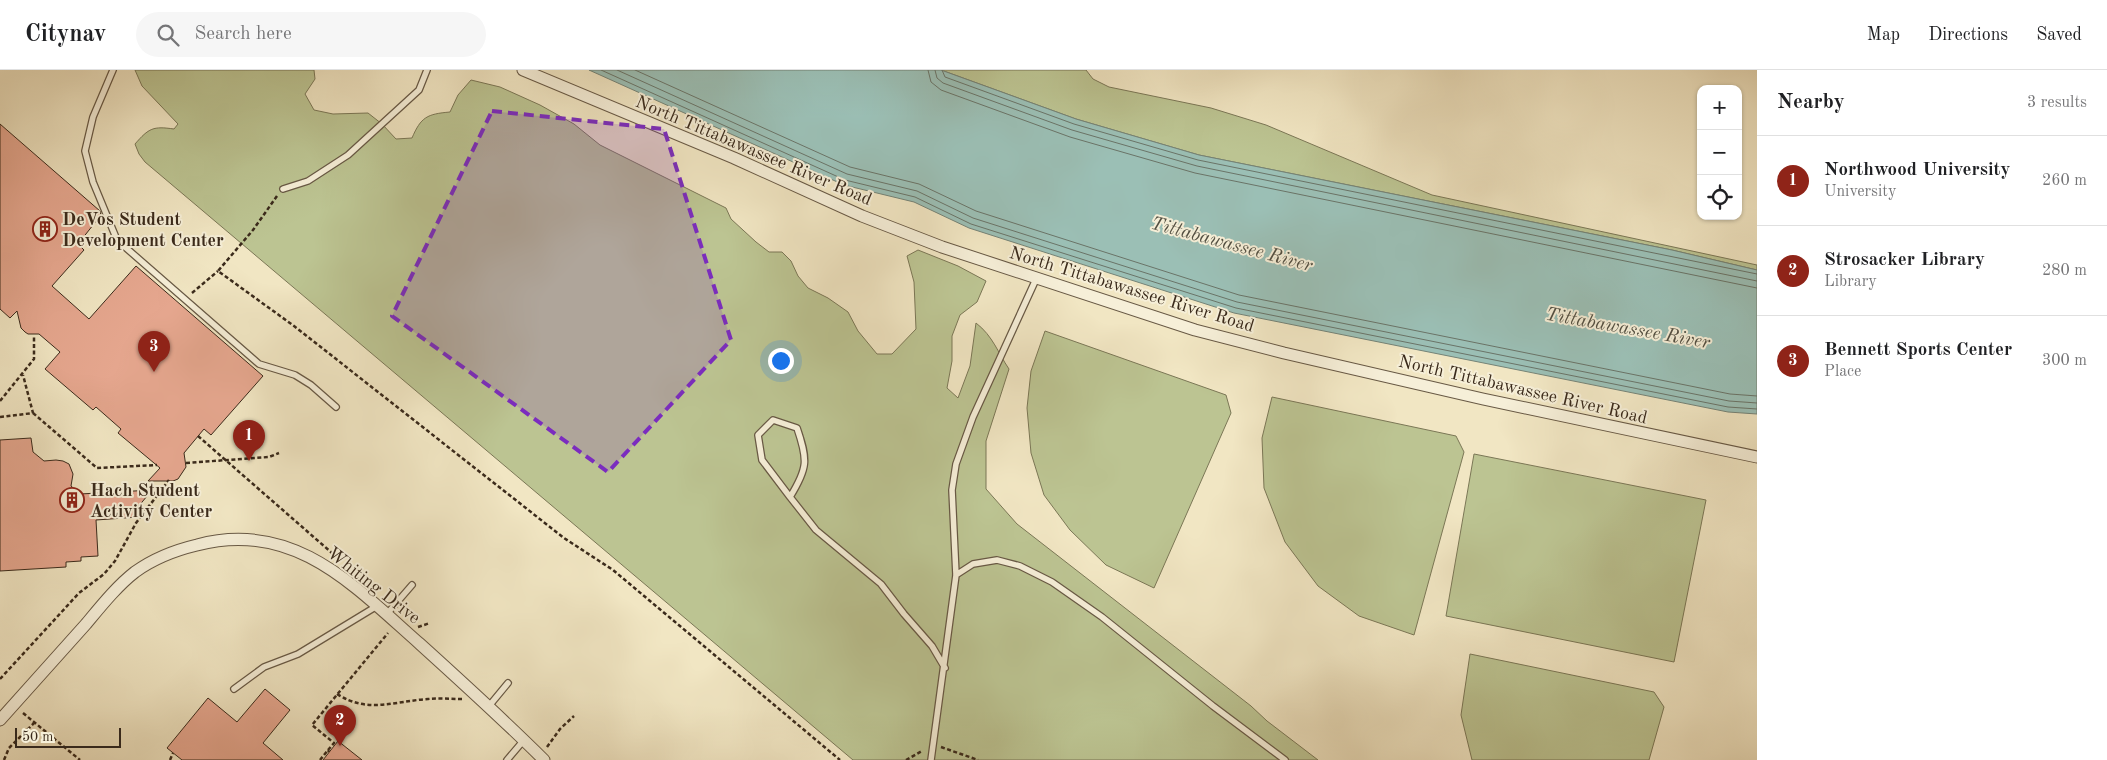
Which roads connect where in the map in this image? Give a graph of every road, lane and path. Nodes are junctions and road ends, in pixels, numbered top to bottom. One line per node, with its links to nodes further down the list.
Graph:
1 (113, 70): 7 (lane)
2 (427, 70): 4 (lane)
3 (523, 70): 6 (street, North Tittabawassee River Road)
4 (283, 189): 5 (path)
5 (218, 271): 7 (path); 49 (path)
6 (1037, 277): 16 (street, North Tittabawassee River Road); 23 (lane)
7 (184, 300): 11 (lane)
8 (34, 335): 9 (path)
9 (23, 375): 10 (path); 12 (path)
10 (0, 401)
11 (336, 407)
12 (33, 413): 13 (path); 19 (path)
13 (0, 417)
14 (198, 436): 17 (path)
15 (279, 454): 17 (path)
16 (1757, 457)
17 (226, 460): 18 (path); 22 (path)
18 (186, 463)
19 (157, 465)
20 (169, 480): 30 (path)
21 (790, 497): 21 (lane); 29 (lane)
22 (344, 563)
23 (956, 575): 29 (lane); 51 (lane)
24 (412, 585): 26 (lane)
25 (377, 606): 26 (street, Whiting Drive); 32 (lane); 35 (street, Whiting Drive)
26 (386, 615): 28 (street, Whiting Drive)
27 (430, 623): 28 (path)
28 (403, 629): 33 (path); 36 (street, Whiting Drive)
29 (945, 668): 50 (lane)
30 (0, 679)
31 (508, 683): 36 (lane)
32 (234, 689)
33 (338, 694): 34 (path); 46 (path)
34 (464, 699)
35 (13, 705): 38 (street, Whiting Drive); 39 (path)
36 (489, 706): 40 (street, Whiting Drive)
37 (574, 716): 41 (path)
38 (0, 720)
39 (34, 722): 43 (path); 44 (path)
40 (524, 740): 41 (street, Whiting Drive); 47 (lane)
41 (536, 751): 48 (street, Whiting Drive)
42 (173, 753): 45 (path)
43 (4, 760)
44 (80, 760)
45 (170, 760)
46 (320, 760)
47 (507, 760)
48 (544, 760)
49 (840, 760)
50 (931, 760)
51 (1285, 760)

